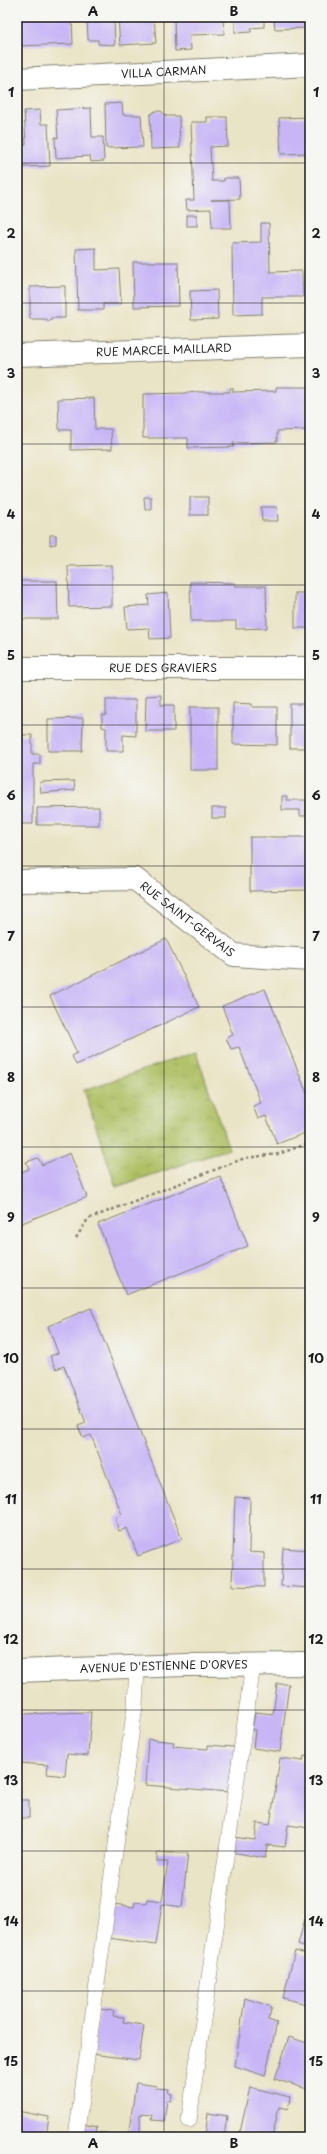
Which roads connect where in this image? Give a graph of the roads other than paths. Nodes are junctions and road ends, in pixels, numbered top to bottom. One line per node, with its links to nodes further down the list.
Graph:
1 (310, 64): 2 (street, VILLA CARMAN)
2 (17, 78)
3 (310, 345): 4 (street, RUE MARCEL MAILLARD)
4 (17, 355)
5 (17, 668): 6 (street, RUE DES GRAVIERS)
6 (310, 668)
7 (17, 881): 8 (street, RUE SAINT-GERVAIS)
8 (310, 960)
9 (310, 1664): 10 (street, AVENUE D'ESTIENNE D'ORVES)
10 (253, 1665): 11 (street, AVENUE D'ESTIENNE D'ORVES); 13 (lane)
11 (137, 1667): 12 (street, AVENUE D'ESTIENNE D'ORVES); 14 (lane)
12 (17, 1671)
13 (189, 2120)
14 (76, 2137)

